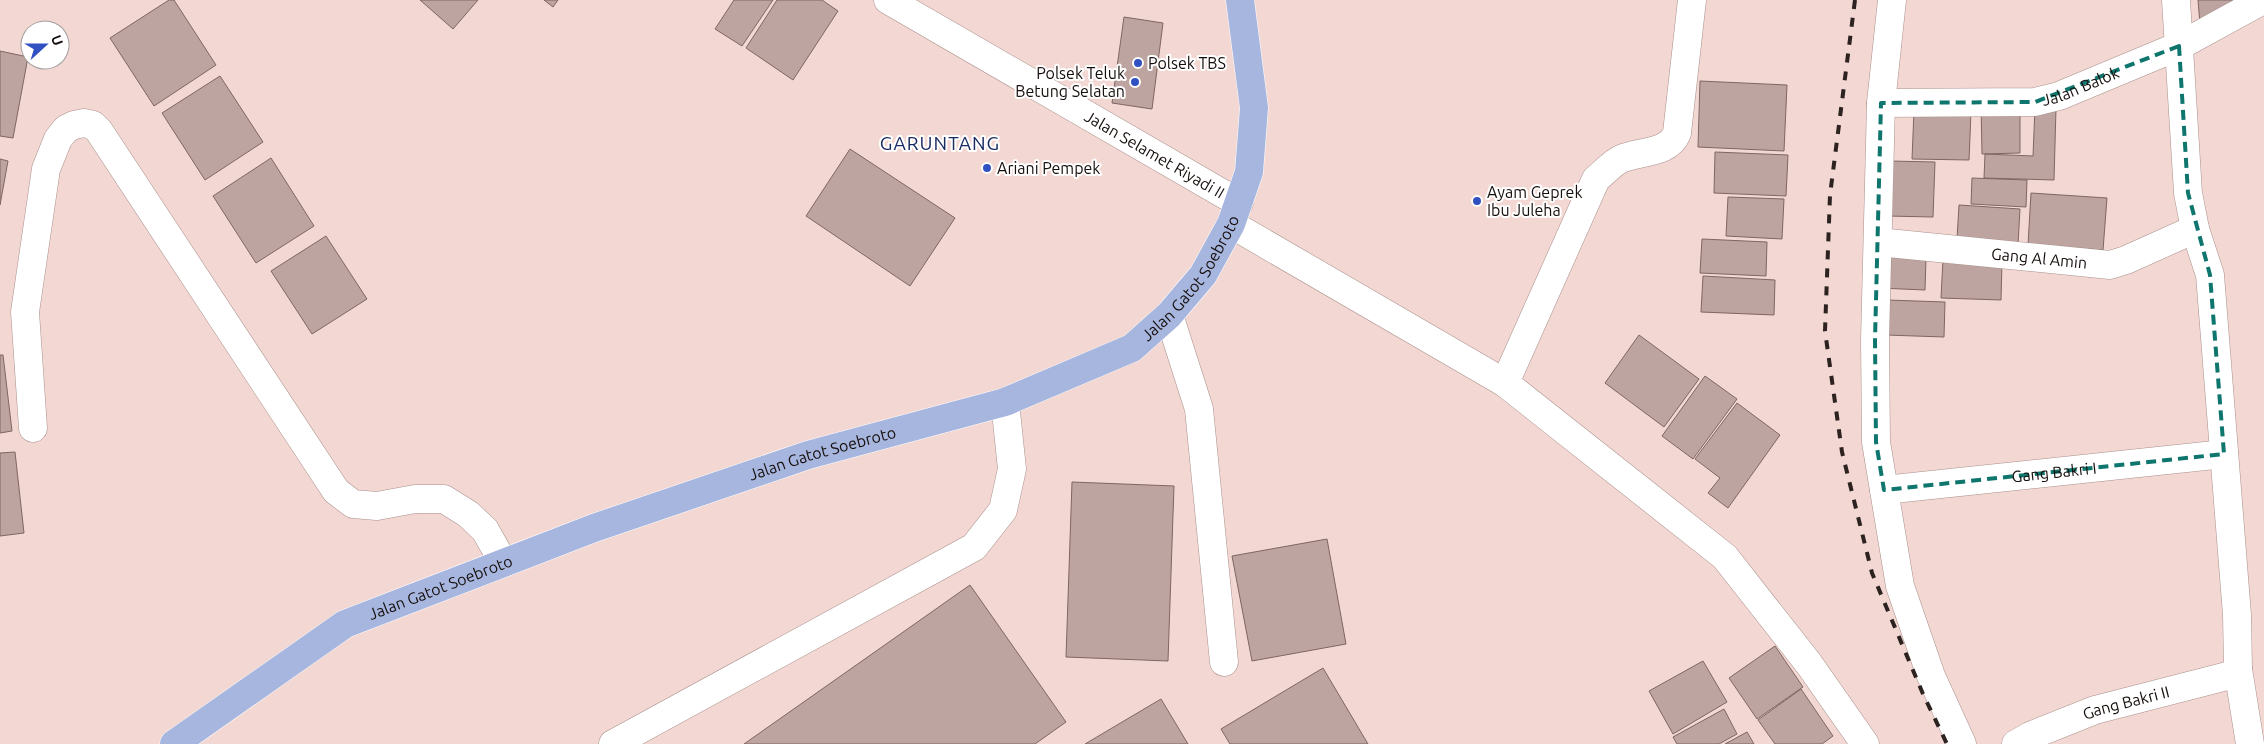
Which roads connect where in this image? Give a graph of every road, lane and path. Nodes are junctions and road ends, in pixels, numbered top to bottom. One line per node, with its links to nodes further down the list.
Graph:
1 (888, 0): 9 (street, Jalan Selamet Riyadi II)
2 (1240, 0): 9 (main road, Jalan Gatot Soebroto)
3 (1692, 0): 13 (street)
4 (1892, 0): 8 (street)
5 (2176, 0): 7 (street)
6 (2263, 0): 7 (street, Jalan Balok)
7 (2179, 46): 8 (street, Jalan Balok); 10 (street)
8 (1882, 103): 11 (street)
9 (1235, 214): 12 (main road, Jalan Gatot Soebroto); 13 (street, Jalan Selamet Riyadi II)
10 (2195, 229): 11 (street, Gang Al Amin); 16 (street)
11 (1878, 242): 17 (street)
12 (1169, 315): 14 (main road, Jalan Gatot Soebroto); 19 (street)
13 (1505, 383): 23 (street, Jalan Selamet Riyadi II)
14 (1005, 402): 18 (main road, Jalan Gatot Soebroto); 22 (street)
15 (33, 428): 18 (street)
16 (2224, 454): 17 (street, Gang Bakri I); 20 (street)
17 (1884, 490): 24 (street)
18 (503, 562): 21 (main road, Jalan Gatot Soebroto)
19 (1224, 662)
20 (2238, 669): 25 (street, Gang Bakri II); 26 (street)
21 (174, 744)
22 (612, 744)
23 (1865, 744)
24 (1962, 744)
25 (2016, 744)
26 (2250, 744)

